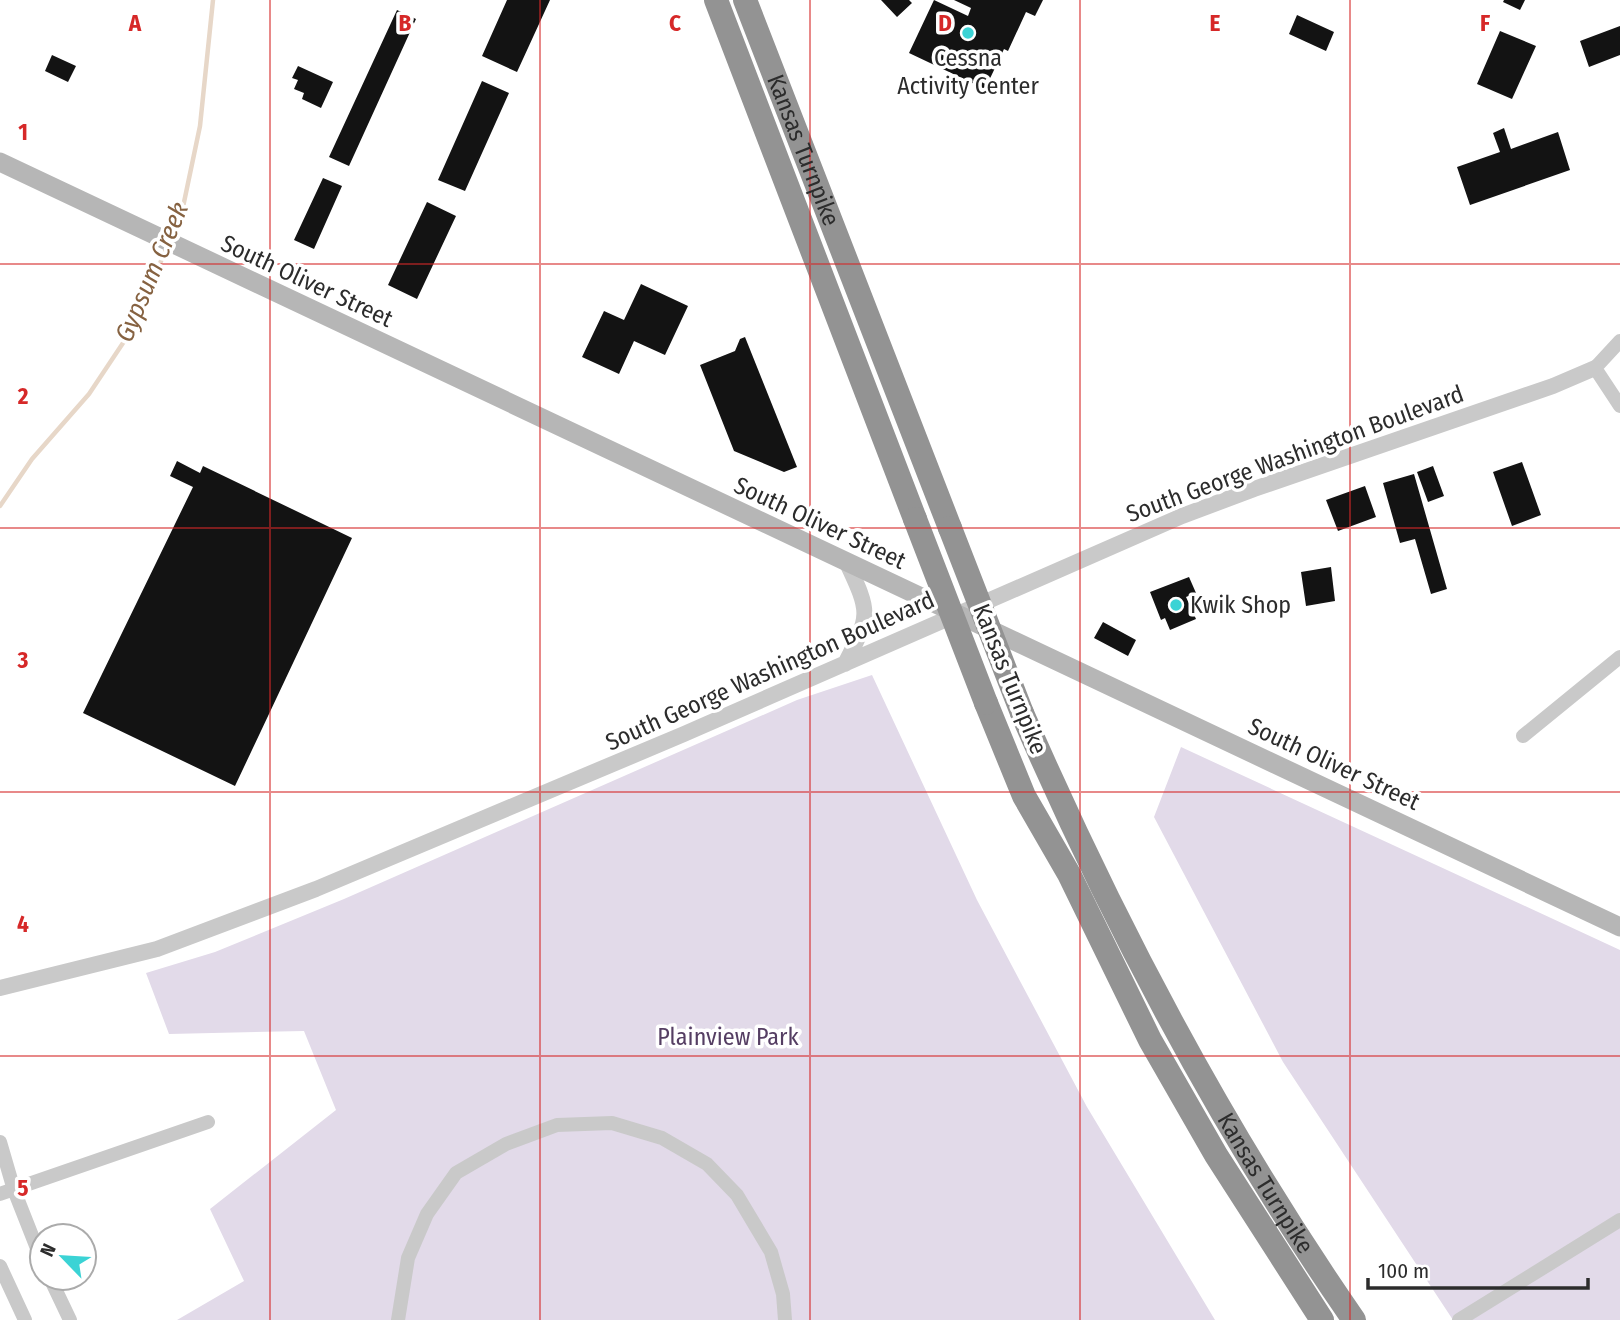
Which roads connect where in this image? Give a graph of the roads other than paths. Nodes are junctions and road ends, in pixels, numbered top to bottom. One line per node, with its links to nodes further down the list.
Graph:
1 (716, 0): 26 (highway, Kansas Turnpike, bridge)
2 (745, 0): 27 (highway, Kansas Turnpike, bridge)
3 (0, 162): 8 (main road, South Oliver Street)
4 (1620, 341): 6 (street)
5 (1620, 359): 6 (street)
6 (1595, 368): 7 (street); 9 (street, South George Washington Boulevard)
7 (1620, 406)
8 (847, 563): 9 (main road, South Oliver Street); 11 (street)
9 (956, 614): 11 (street, South George Washington Boulevard); 13 (main road, South Oliver Street)
10 (1620, 657): 12 (street)
11 (845, 664): 14 (street, South George Washington Boulevard)
12 (1523, 736)
13 (1620, 927)
14 (0, 988)
15 (208, 1122): 17 (street)
16 (0, 1142): 17 (street)
17 (7, 1192): 19 (street)
18 (1620, 1220): 28 (street)
19 (28, 1233)
20 (0, 1266): 22 (street)
21 (57, 1292): 23 (street)
22 (25, 1320)
23 (70, 1320)
24 (398, 1320): 25 (street)
25 (785, 1320)
26 (1322, 1320)
27 (1354, 1320)
28 (1459, 1320)

